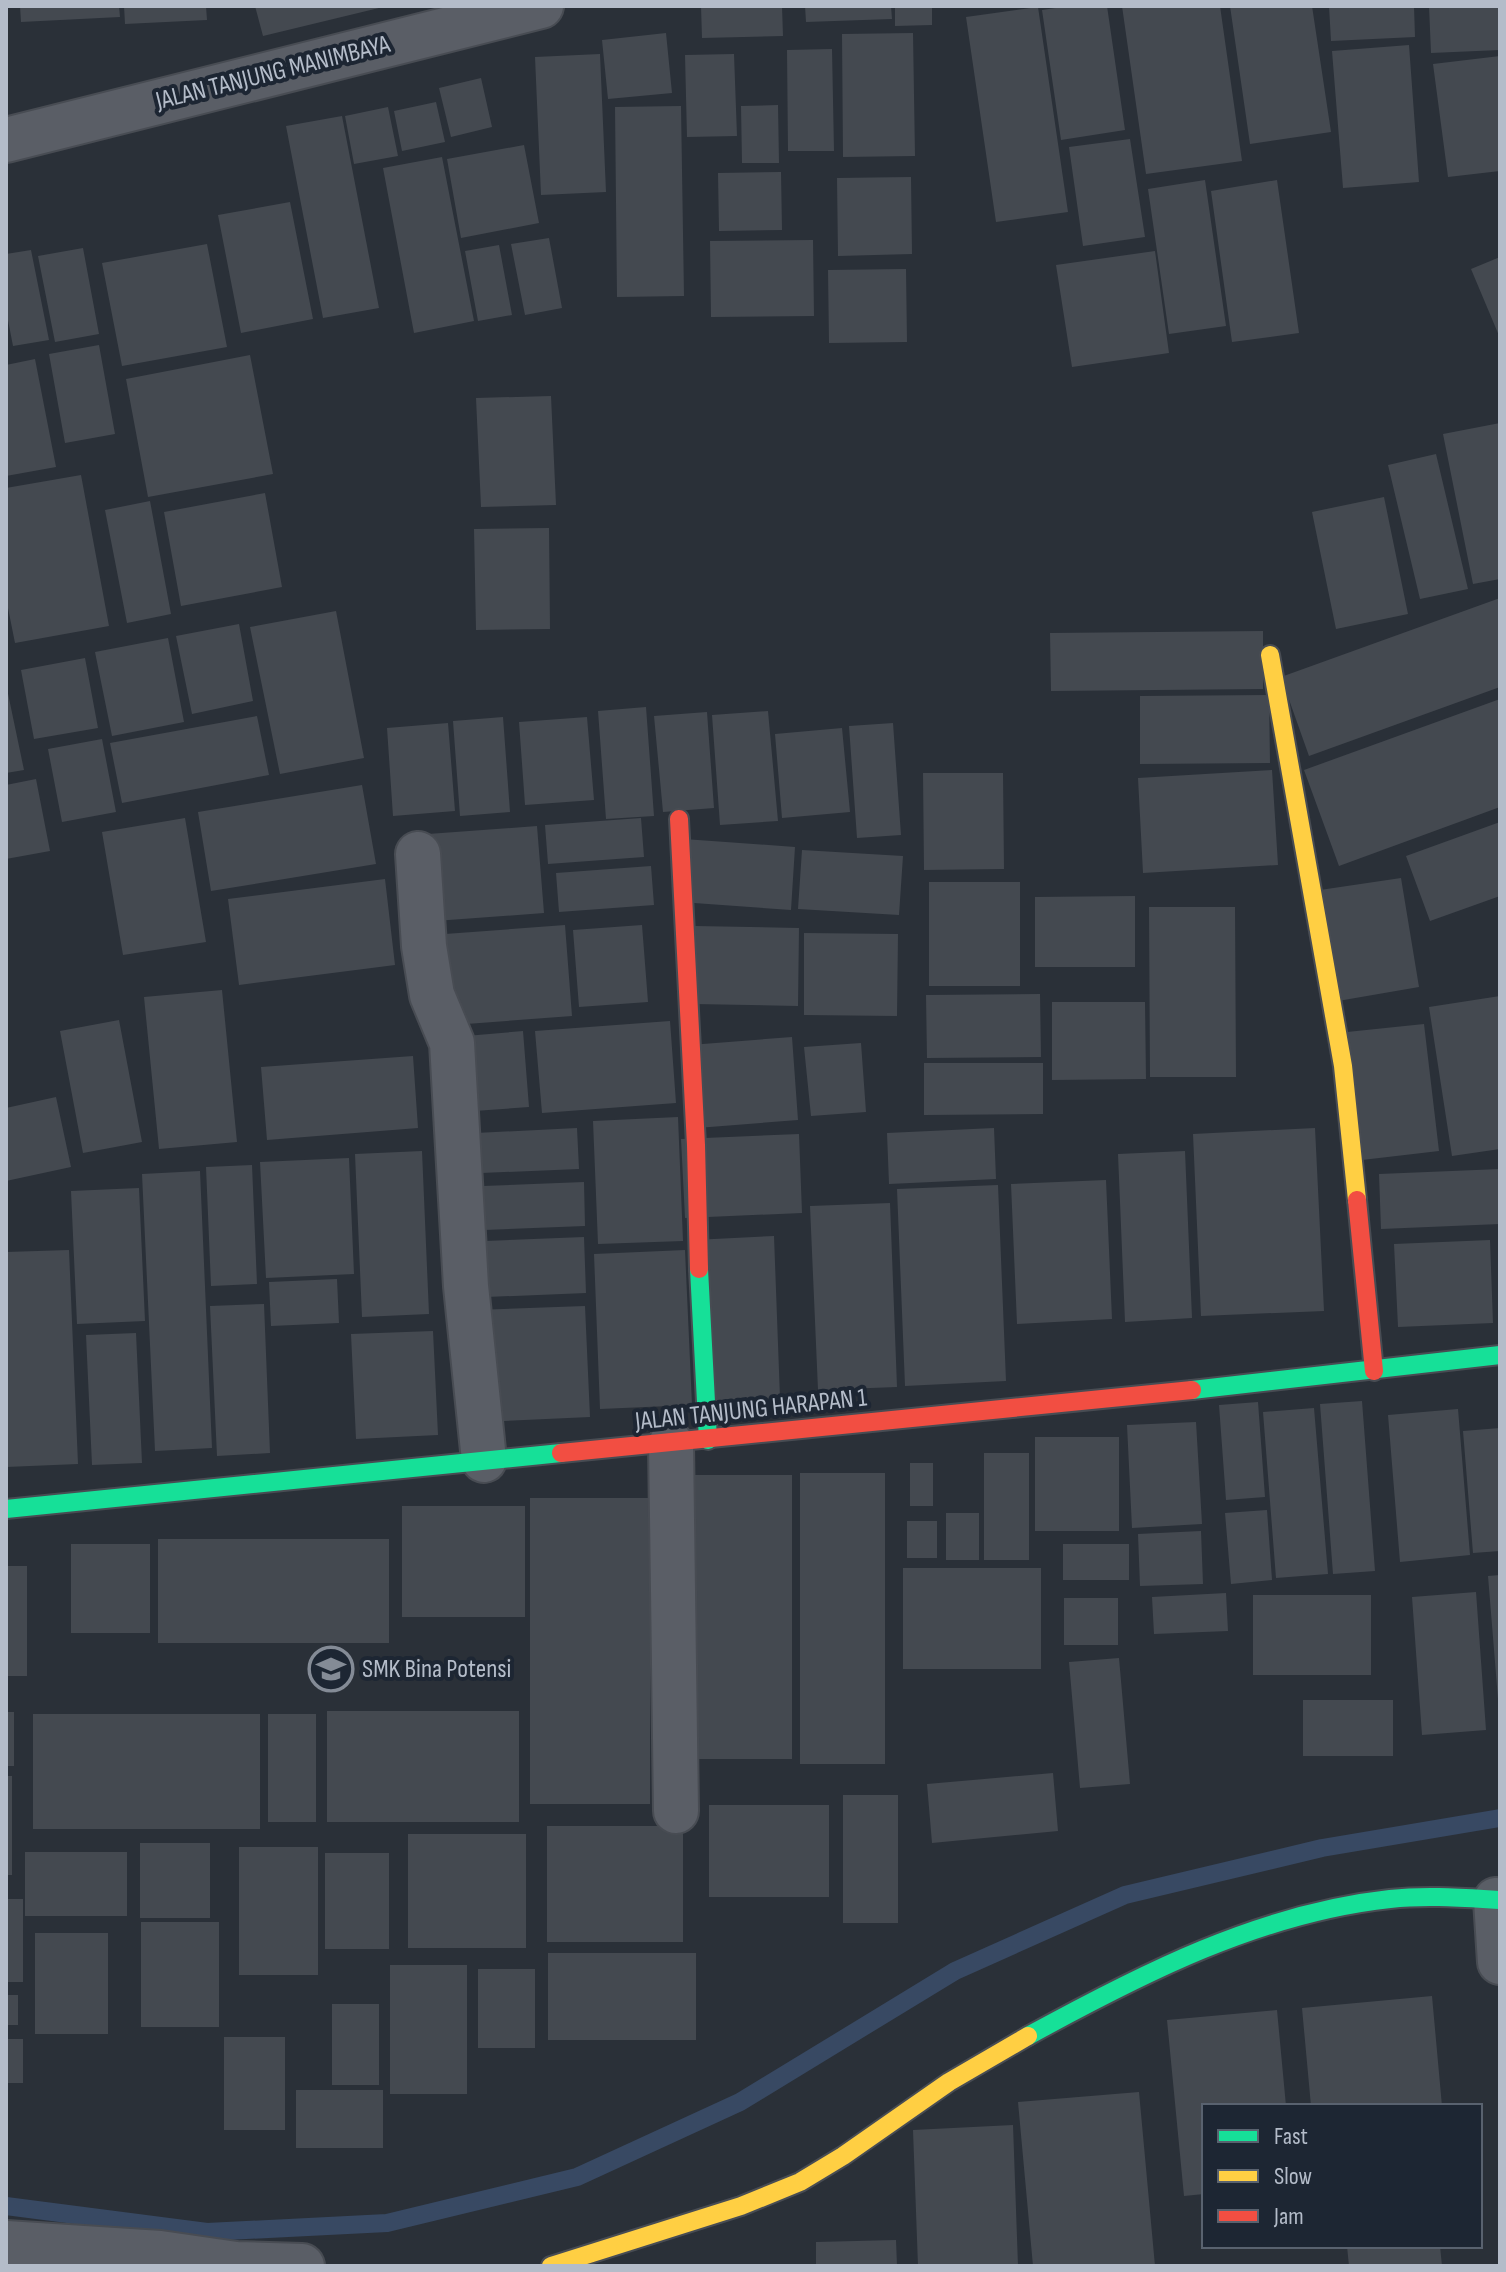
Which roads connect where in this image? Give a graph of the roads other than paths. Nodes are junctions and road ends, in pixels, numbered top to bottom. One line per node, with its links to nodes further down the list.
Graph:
1 (541, 6): 2 (street, JALAN TANJUNG MANIMBAYA)
2 (6, 140)
3 (1270, 655): 7 (street)
4 (679, 819): 8 (street)
5 (418, 854): 9 (street)
6 (1500, 1355): 7 (street, JALAN TANJUNG HARAPAN 1)
7 (1374, 1371): 8 (street, JALAN TANJUNG HARAPAN 1)
8 (689, 1442): 9 (street, JALAN TANJUNG HARAPAN 1); 11 (street)
9 (484, 1460): 10 (street, JALAN TANJUNG HARAPAN 1)
10 (6, 1509)
11 (676, 1811)
12 (1498, 1900): 13 (street); 17 (street)
13 (1500, 1962)
14 (6, 2243): 15 (street)
15 (214, 2264): 16 (street)
16 (302, 2266)
17 (551, 2266)

